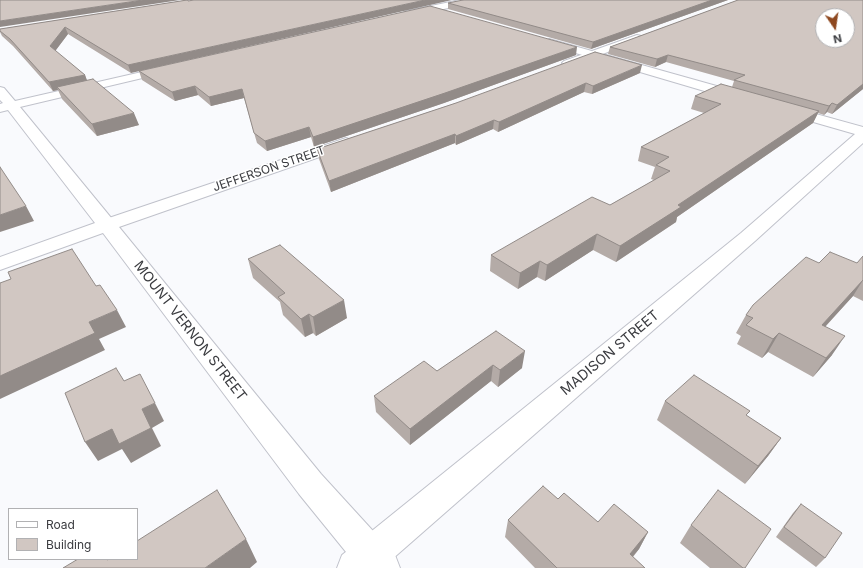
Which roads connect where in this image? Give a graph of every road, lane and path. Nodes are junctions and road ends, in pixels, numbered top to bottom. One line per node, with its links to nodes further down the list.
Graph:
1 (472, 0): 3 (street)
2 (407, 2): 3 (street)
3 (430, 8): 4 (street); 5 (street)
4 (452, 15)
5 (396, 16)
6 (650, 33): 8 (street)
7 (541, 40): 8 (street)
8 (593, 54): 10 (street); 12 (street)
9 (179, 67): 13 (street)
10 (553, 69)
11 (0, 91): 13 (street, MOUNT VERNON STREET)
12 (749, 99)
13 (6, 107): 18 (street, MOUNT VERNON STREET)
14 (779, 108): 15 (street)
15 (863, 132)
16 (863, 135): 20 (street, MADISON STREET)
17 (361, 138): 18 (street, JEFFERSON STREET)
18 (107, 225): 19 (street, JEFFERSON STREET); 20 (street, MOUNT VERNON STREET)
19 (0, 264)
20 (369, 563)

